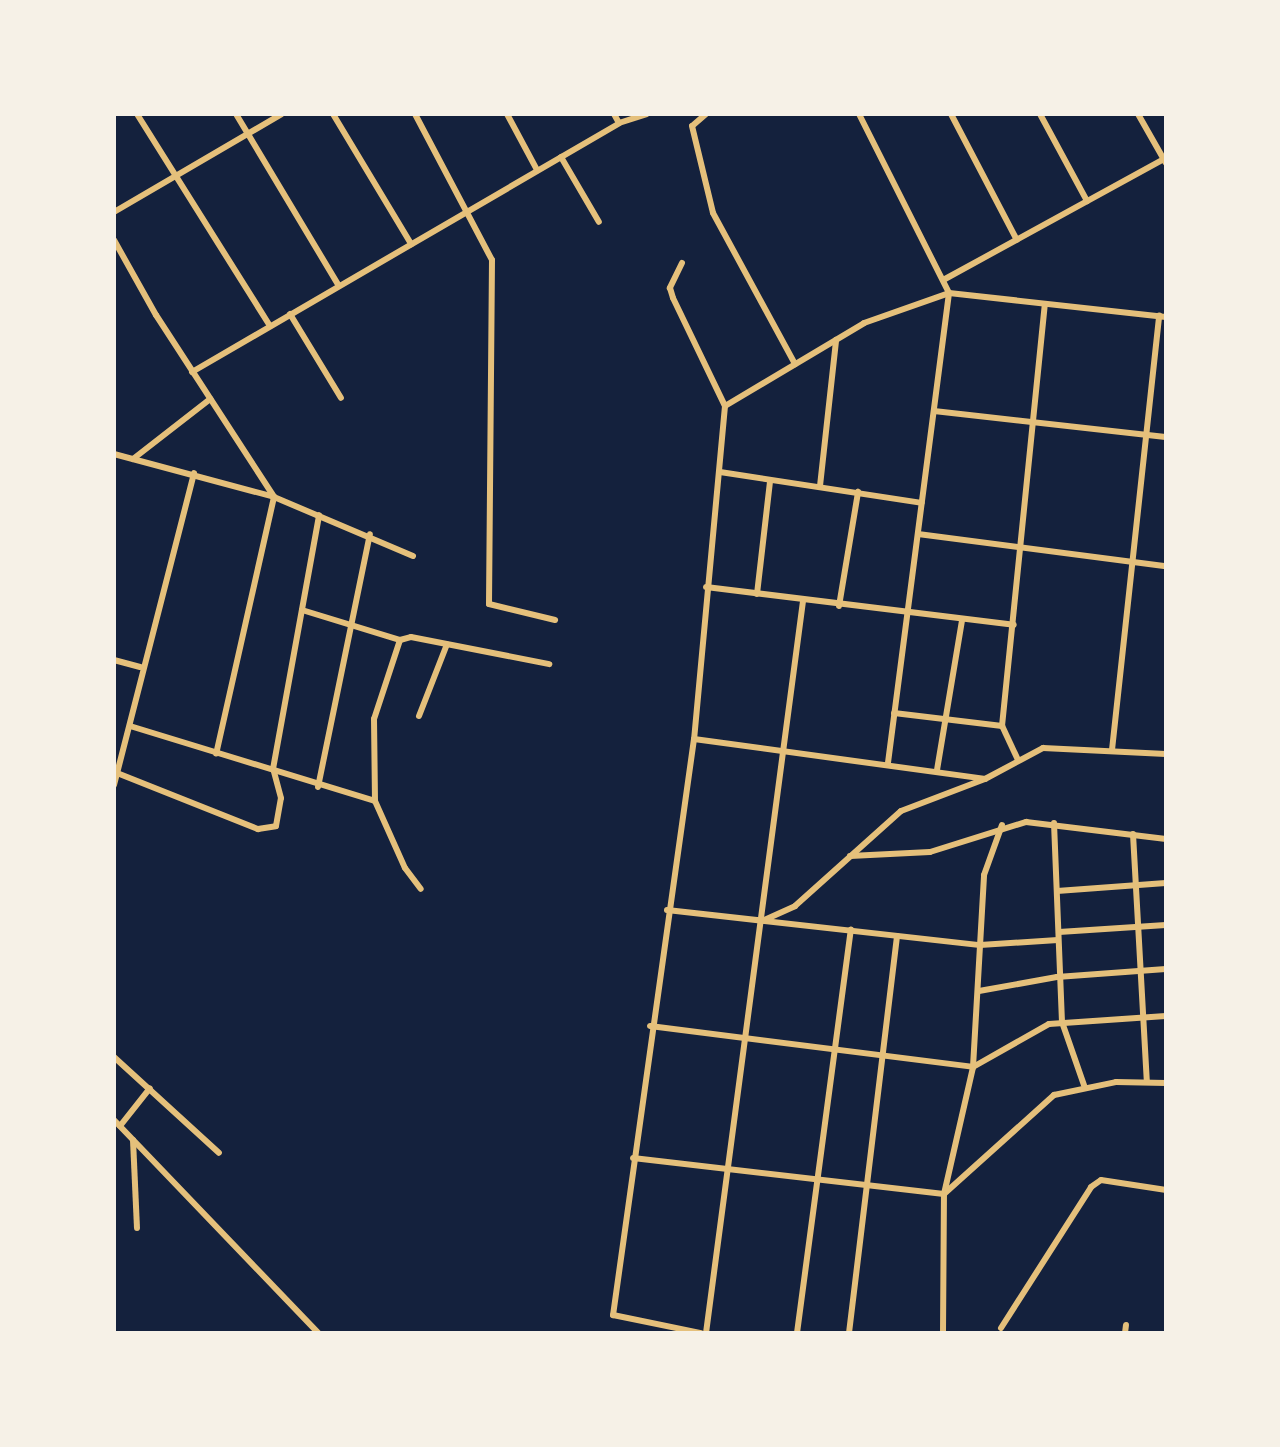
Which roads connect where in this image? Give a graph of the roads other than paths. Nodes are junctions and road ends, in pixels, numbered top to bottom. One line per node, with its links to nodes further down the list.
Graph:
1 (137, 114): 19 (street)
2 (236, 114): 15 (street)
3 (282, 114): 15 (street)
4 (333, 114): 26 (street)
5 (415, 114): 21 (street)
6 (507, 114): 18 (street)
7 (614, 114): 14 (street)
8 (647, 114): 14 (street)
9 (706, 114): 36 (street)
10 (859, 114): 28 (street)
11 (951, 114): 25 (street)
12 (1040, 114): 20 (street)
13 (1138, 114): 17 (street)
14 (619, 123): 16 (street)
15 (249, 135): 19 (street); 29 (street)
16 (561, 157): 18 (street); 23 (street)
17 (1165, 160): 20 (street)
18 (537, 170): 21 (street)
19 (178, 175): 22 (street); 34 (street)
20 (1087, 201): 25 (street)
21 (467, 211): 26 (street); 67 (street)
22 (114, 212)
23 (599, 222)
24 (114, 240): 37 (street)
25 (1017, 240): 28 (street)
26 (411, 244): 29 (street)
27 (682, 263): 40 (street)
28 (945, 279): 30 (street)
29 (339, 286): 32 (street)
30 (949, 293): 31 (street); 35 (street); 41 (street)
31 (1045, 304): 33 (street); 42 (street)
32 (290, 314): 34 (street); 38 (street)
33 (1163, 317): 43 (street)
34 (270, 326): 37 (street)
35 (836, 340): 36 (street); 50 (street)
36 (795, 363): 40 (street)
37 (192, 372): 39 (street)
38 (341, 398)
39 (210, 399): 46 (street); 52 (street)
40 (725, 406): 47 (street)
41 (934, 411): 42 (street); 53 (street)
42 (1036, 423): 43 (street); 57 (street)
43 (1148, 436): 44 (street); 59 (street)
44 (1166, 437)
45 (114, 454): 46 (street)
46 (133, 459): 48 (street)
47 (720, 472): 49 (street); 61 (street)
48 (194, 473): 52 (street); 75 (street)
49 (770, 481): 50 (street); 62 (street)
50 (820, 486): 51 (street)
51 (858, 492): 53 (street); 64 (street)
52 (274, 497): 54 (street); 84 (street)
53 (922, 503): 56 (street)
54 (319, 514): 55 (street); 65 (street)
55 (370, 534): 58 (street); 70 (street)
56 (918, 534): 57 (street); 66 (street)
57 (1023, 547): 59 (street); 69 (street)
58 (413, 556)
59 (1131, 563): 60 (street); 83 (street)
60 (1166, 566)
61 (706, 587): 62 (street); 81 (street)
62 (757, 594): 63 (street)
63 (802, 602): 64 (street); 82 (street)
64 (839, 606): 66 (street)
65 (302, 610): 70 (street); 88 (street)
66 (905, 613): 68 (street); 76 (street)
67 (555, 620)
68 (962, 620): 69 (street); 78 (street)
69 (1014, 625): 80 (street)
70 (353, 626): 71 (street); 93 (street)
71 (400, 640): 72 (street); 94 (street)
72 (447, 644): 74 (street); 77 (street)
73 (114, 660): 75 (street)
74 (549, 664)
75 (140, 667): 79 (street)
76 (894, 713): 78 (street); 87 (street)
77 (419, 716)
78 (946, 721): 80 (street); 89 (street)
79 (130, 726): 84 (street); 90 (street)
80 (1002, 726): 86 (street)
81 (694, 739): 82 (street); 104 (street)
82 (782, 749): 87 (street); 105 (street)
83 (1112, 750): 85 (street); 86 (street)
84 (216, 754): 88 (street)
85 (1166, 754)
86 (1018, 760): 91 (street)
87 (888, 764): 89 (street)
88 (273, 769): 90 (street); 93 (street)
89 (937, 770): 91 (street)
90 (117, 773): 92 (street)
91 (985, 779): 99 (street)
92 (114, 785)
93 (318, 787): 94 (street)
94 (375, 801): 102 (street)
95 (1054, 823): 96 (street); 97 (street); 103 (street)
96 (1002, 825): 99 (street); 112 (street)
97 (1133, 834): 98 (street); 101 (street)
98 (1166, 839)
99 (850, 856): 105 (street)
100 (1166, 883): 101 (street)
101 (1135, 886): 103 (street); 107 (street)
102 (421, 890)
103 (1057, 891): 109 (street)
104 (667, 910): 105 (street); 120 (street)
105 (761, 921): 108 (street); 121 (street)
106 (1166, 925): 107 (street)
107 (1137, 927): 109 (street); 114 (street)
108 (851, 930): 110 (street); 122 (street)
109 (1059, 932): 111 (street)
110 (897, 936): 112 (street); 124 (street)
111 (1058, 940): 112 (street); 115 (street)
112 (980, 945): 116 (street)
113 (1166, 969): 114 (street)
114 (1141, 970): 115 (street); 117 (street)
115 (1057, 977): 116 (street); 119 (street)
116 (979, 991): 125 (street)
117 (1145, 1015): 118 (street); 119 (street); 126 (street)
118 (1166, 1016)
119 (1062, 1022): 125 (street); 128 (street)
120 (650, 1026): 121 (street); 134 (street)
121 (747, 1039): 122 (street); 135 (street)
122 (835, 1050): 124 (street); 136 (street)
123 (114, 1057): 129 (street)
124 (882, 1057): 125 (street); 137 (street)
125 (973, 1067): 139 (street)
126 (1146, 1082): 127 (street); 128 (street)
127 (1166, 1083)
128 (1084, 1085): 139 (street)
129 (150, 1088): 131 (street); 133 (street)
130 (114, 1120): 131 (street)
131 (120, 1126): 132 (street)
132 (133, 1139): 140 (street); 143 (street)
133 (219, 1153)
134 (633, 1158): 135 (street); 144 (street)
135 (728, 1169): 136 (street); 145 (street)
136 (815, 1183): 137 (street); 146 (street)
137 (863, 1187): 139 (street); 147 (street)
138 (1166, 1190): 142 (street)
139 (944, 1194): 148 (street)
140 (137, 1228)
141 (1126, 1325): 149 (street)
142 (1001, 1328)
143 (318, 1333)
144 (701, 1333)
145 (706, 1333)
146 (797, 1333)
147 (849, 1333)
148 (943, 1333)
149 (1125, 1333)

